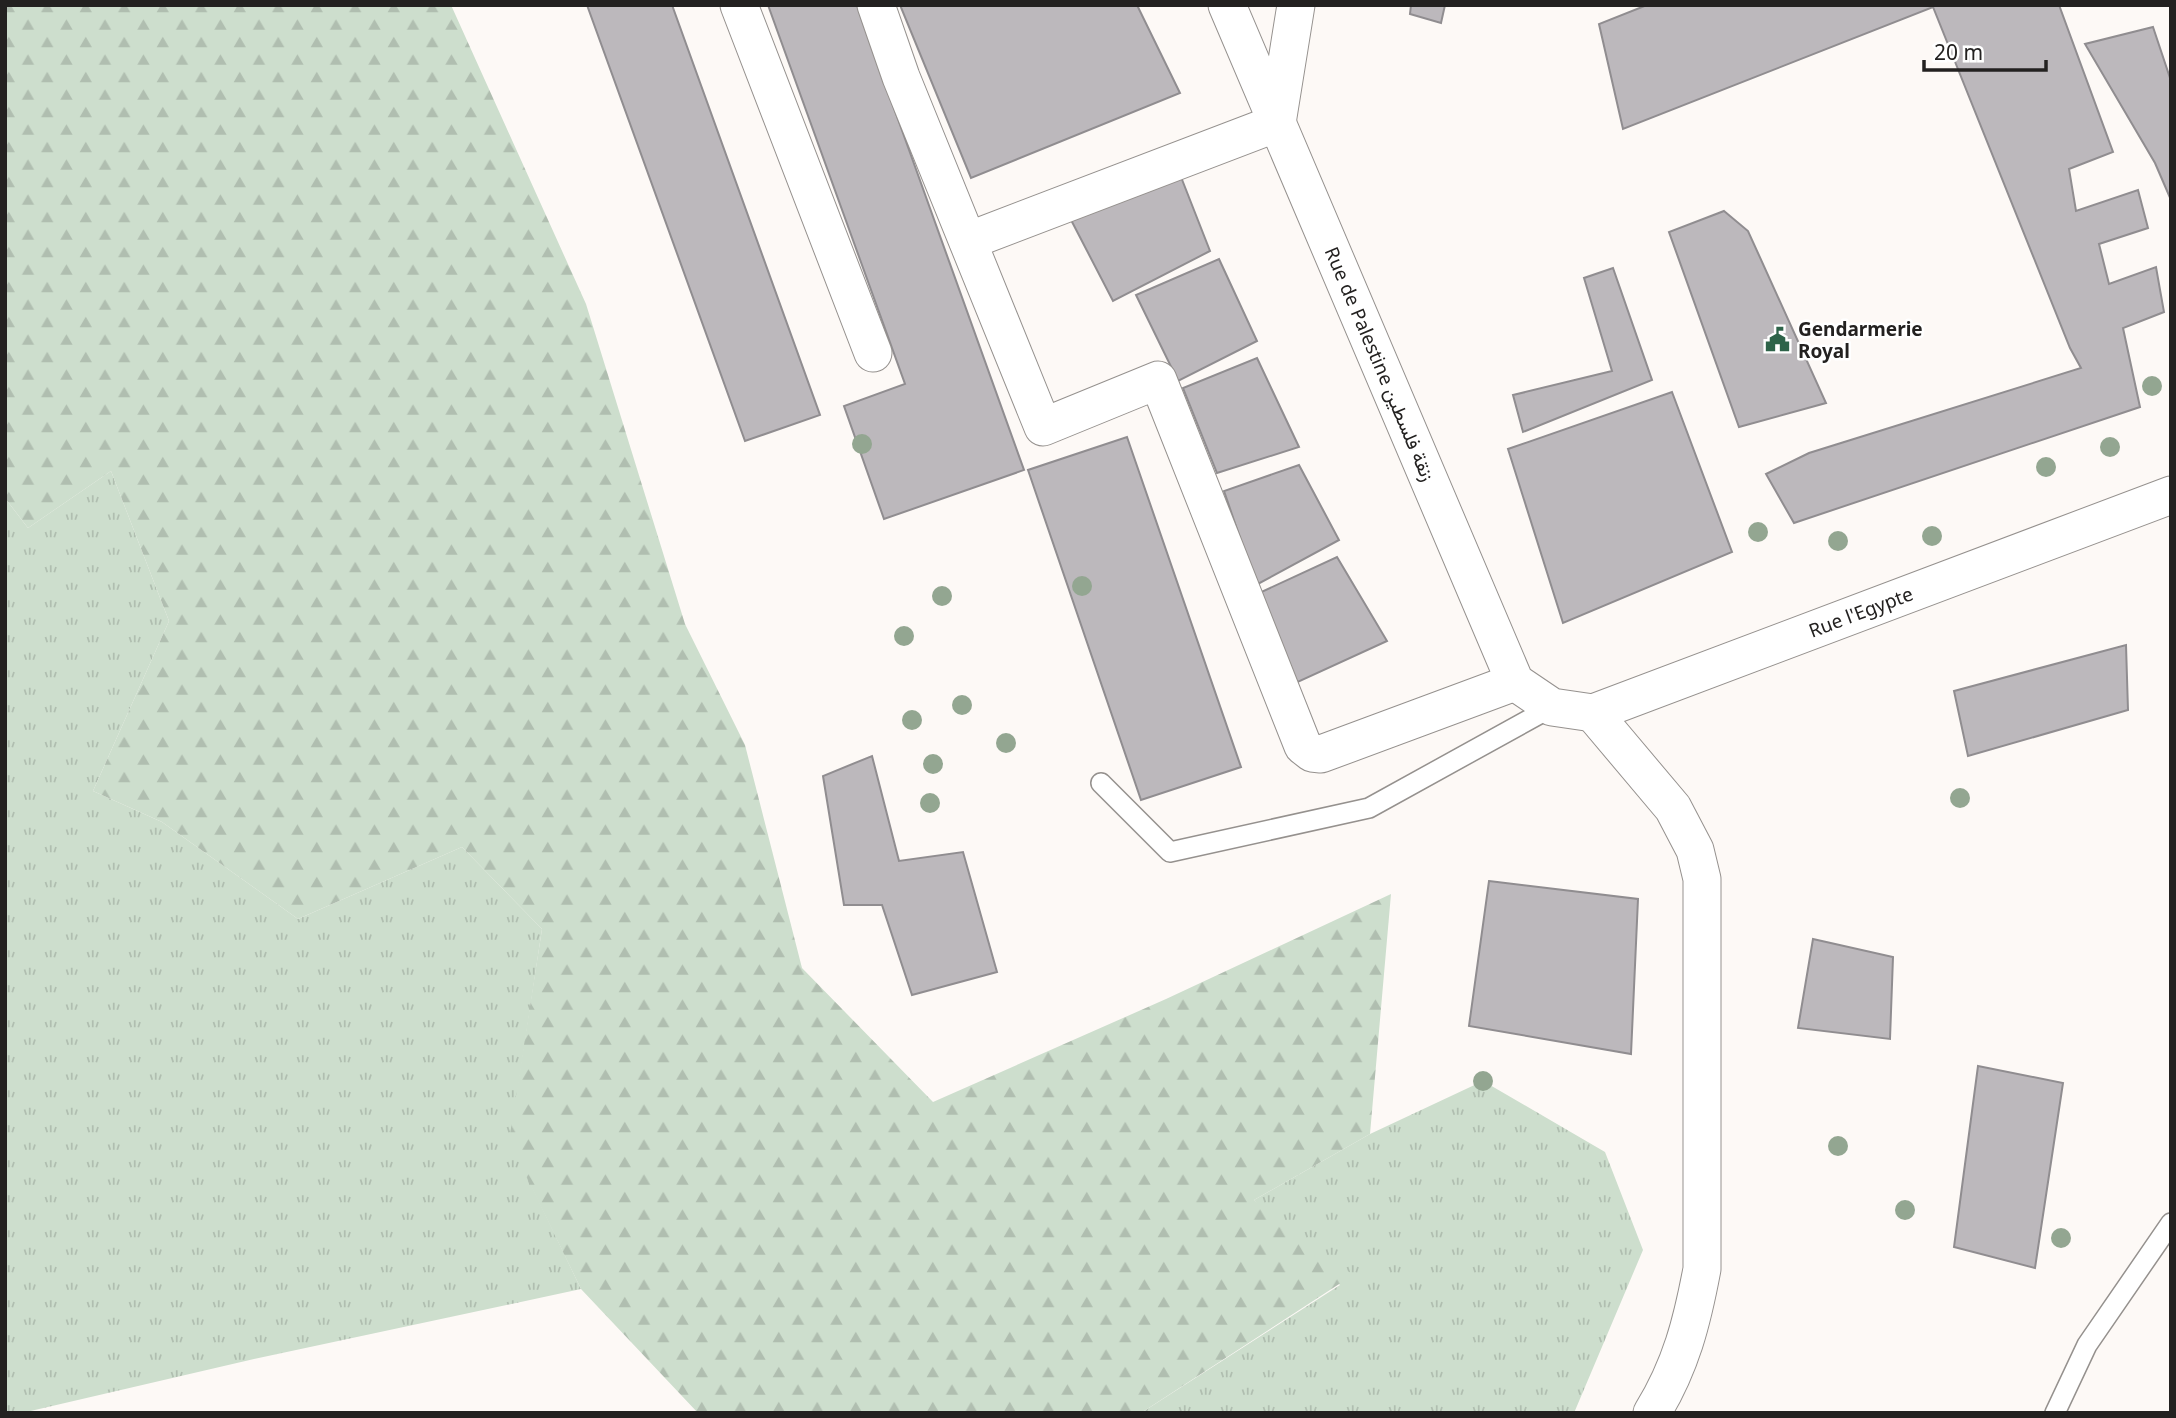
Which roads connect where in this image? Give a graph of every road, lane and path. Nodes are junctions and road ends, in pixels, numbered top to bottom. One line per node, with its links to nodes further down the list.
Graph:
1 (738, 5): 7 (street)
2 (876, 5): 6 (street)
3 (1227, 5): 5 (street, Rue de Palestine زنقة فلسطين)
4 (1296, 5): 5 (street)
5 (1277, 122): 6 (street); 9 (street, Rue de Palestine زنقة فلسطين)
6 (968, 241): 9 (street)
7 (873, 353)
8 (2169, 497): 11 (street, Rue l'Egypte)
9 (1515, 682): 10 (street)
10 (1552, 707): 11 (street, Rue l'Egypte); 12 (lane)
11 (1593, 713): 14 (street)
12 (1101, 783)
13 (2171, 1223): 15 (lane)
14 (1652, 1413)
15 (2055, 1413)

